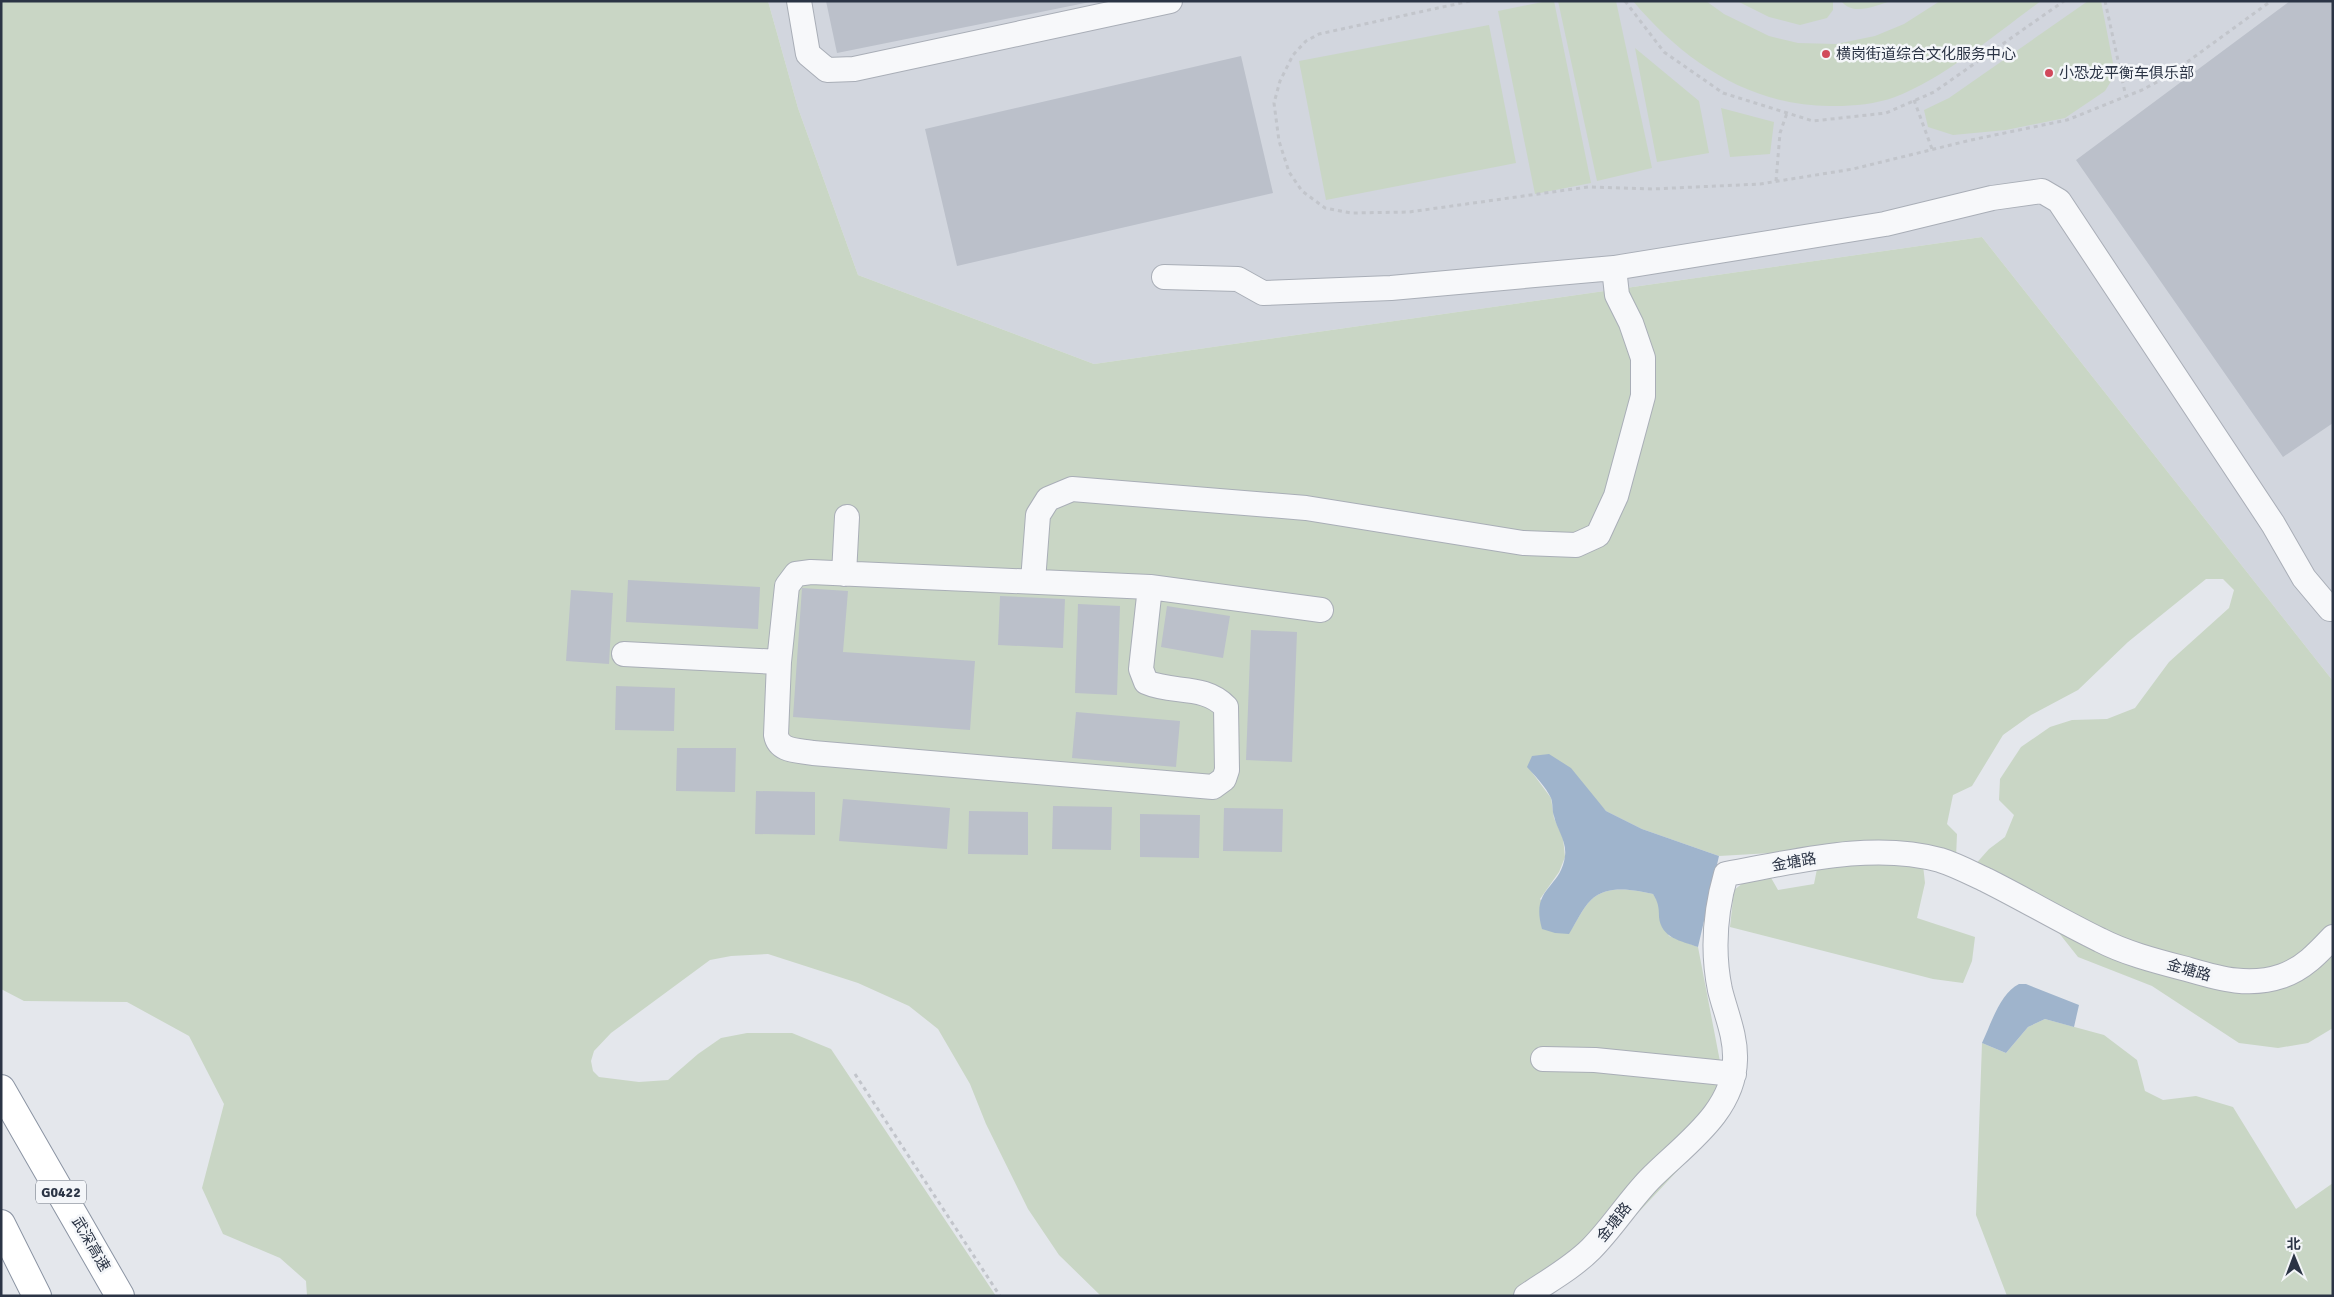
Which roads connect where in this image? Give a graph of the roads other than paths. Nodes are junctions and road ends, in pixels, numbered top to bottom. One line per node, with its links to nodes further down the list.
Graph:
1 (799, 1): 2 (street)
2 (1170, 1)
3 (1614, 268): 4 (street); 7 (street); 9 (street)
4 (1164, 278)
5 (847, 517): 6 (street)
6 (844, 574): 7 (street); 12 (street)
7 (1033, 581): 8 (street)
8 (1150, 587): 10 (street); 12 (street)
9 (2333, 609)
10 (1321, 610)
11 (624, 654): 12 (street)
12 (779, 662)
13 (2333, 937): 15 (street, 金塘路)
14 (1543, 1059): 15 (street)
15 (1734, 1074): 21 (street, 金塘路)
16 (1, 1078): 17 (highway, 武深高速)
17 (8, 1100): 20 (highway, 武深高速 / G0422)
18 (1, 1224): 19 (highway)
19 (37, 1296)
20 (120, 1296)
21 (1526, 1296)

